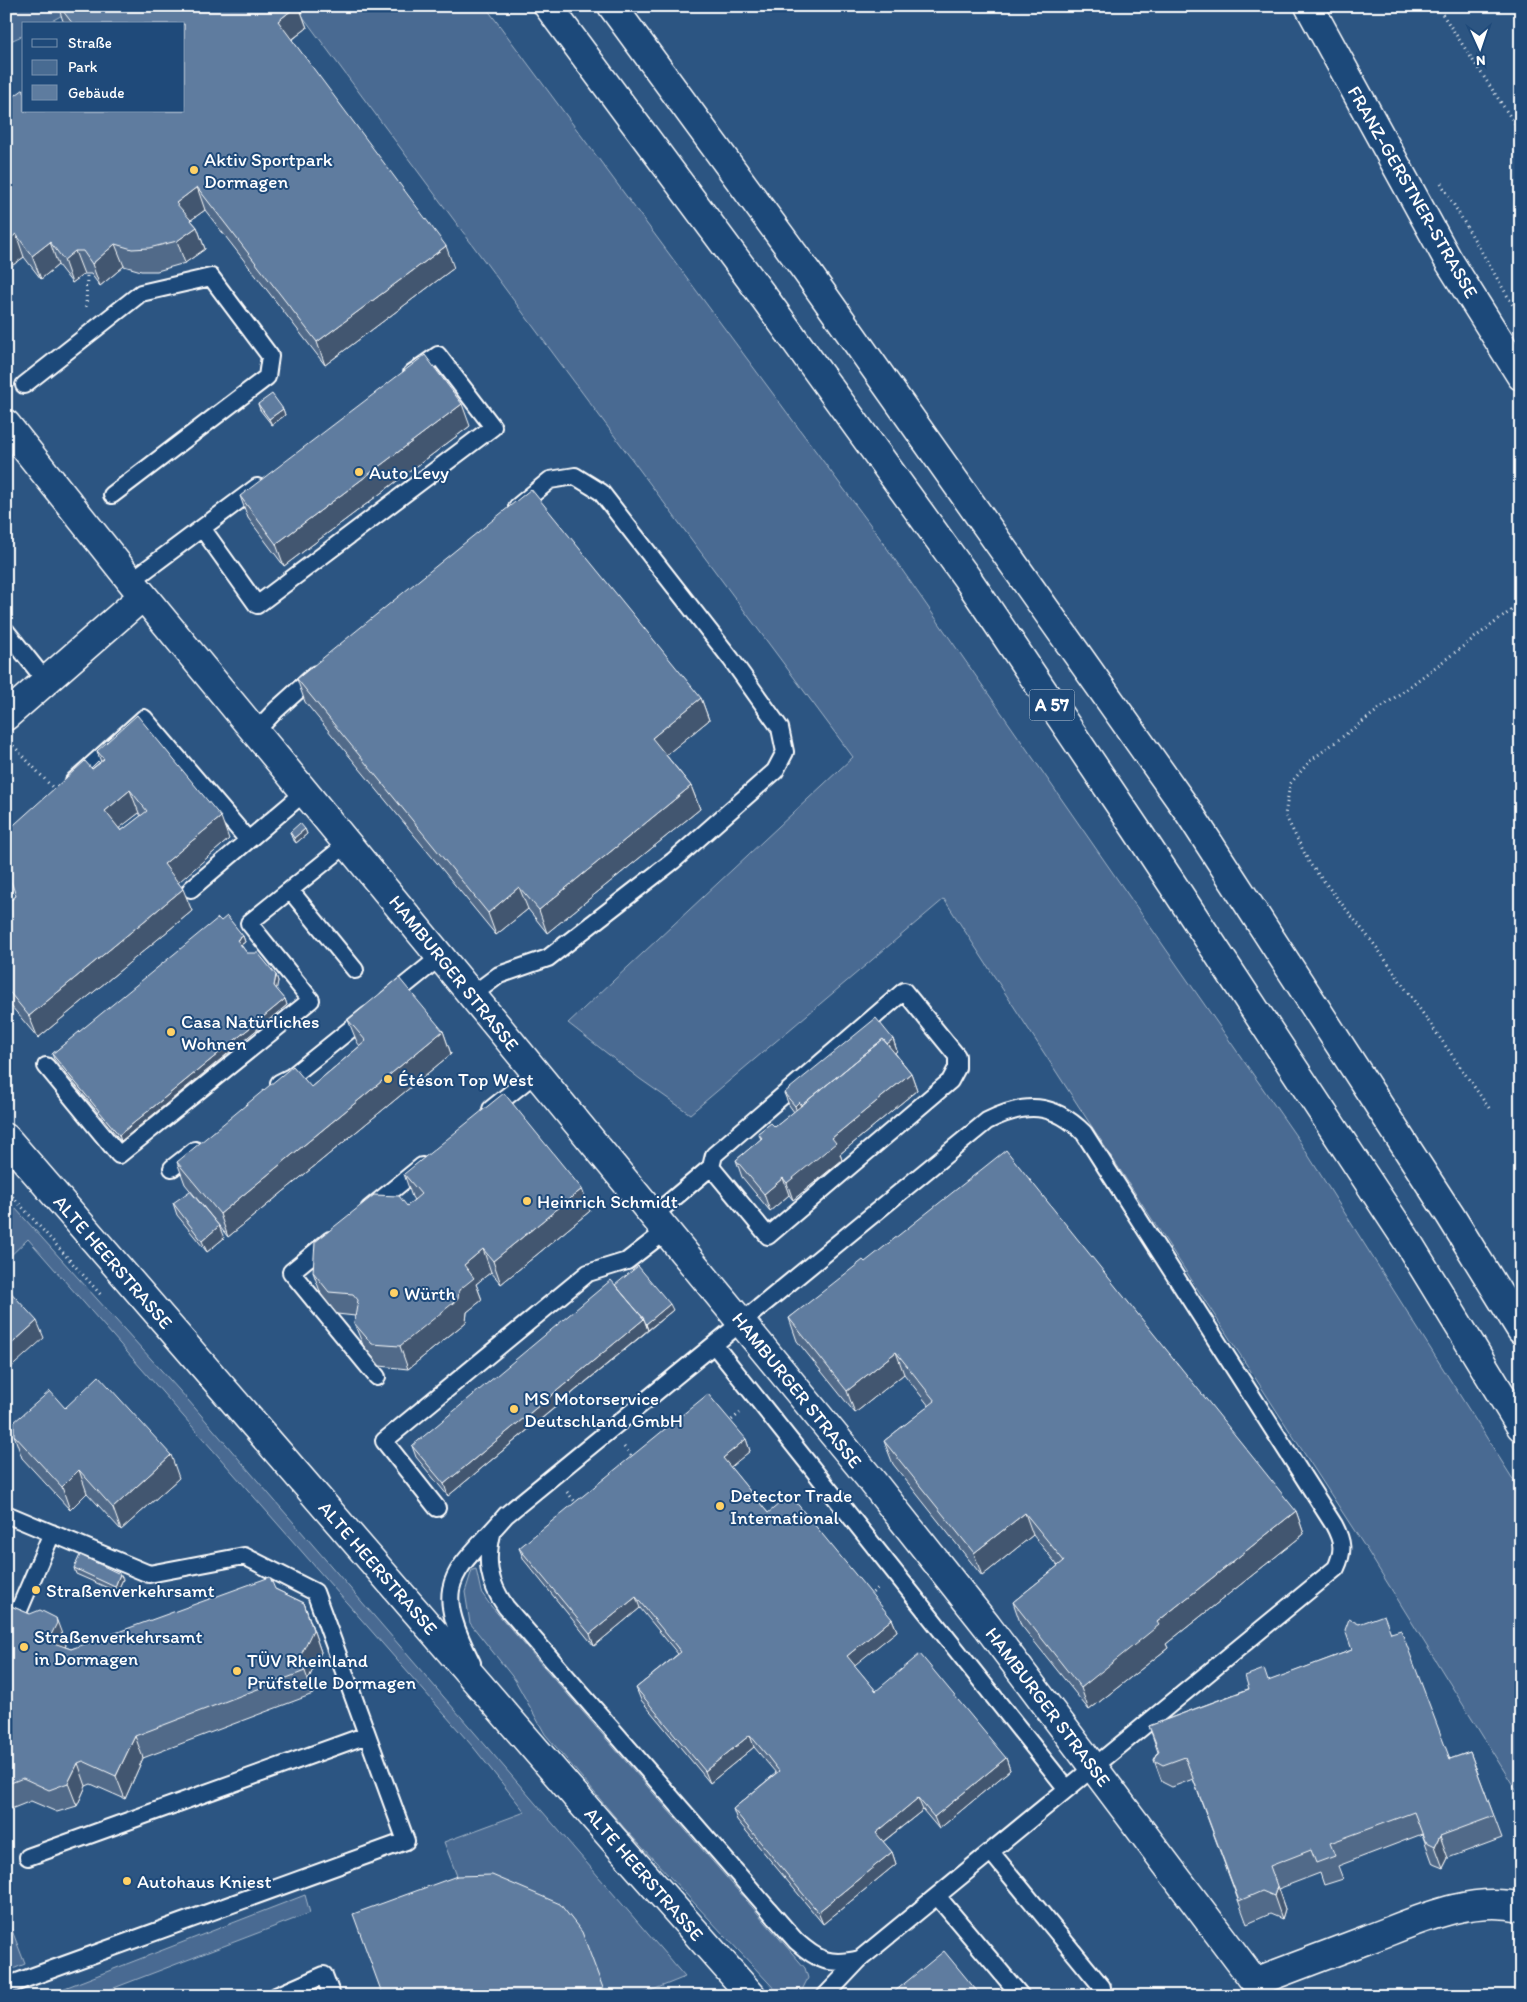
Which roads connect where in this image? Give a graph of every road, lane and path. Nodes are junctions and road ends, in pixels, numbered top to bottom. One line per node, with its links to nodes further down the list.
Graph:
1 (548, 6): 52 (main road, A 57)
2 (612, 6): 49 (main road, A 57)
3 (1309, 6): 10 (main road, FRANZ-GERSTNER-STRASSE)
4 (1437, 6): 5 (path)
5 (1521, 134)
6 (1437, 177): 8 (path)
7 (87, 275): 9 (path)
8 (1516, 310)
9 (95, 329): 12 (lane); 15 (lane)
10 (1521, 376)
11 (399, 383): 17 (lane)
12 (24, 385)
13 (6, 424): 18 (main road, HAMBURGER STRASSE)
14 (273, 476): 17 (lane)
15 (112, 495)
16 (504, 517): 34 (lane)
17 (202, 528): 18 (lane)
18 (137, 588): 22 (main road); 24 (main road, HAMBURGER STRASSE)
19 (1521, 603): 38 (path)
20 (6, 631): 22 (lane)
21 (324, 666): 24 (lane)
22 (45, 680): 23 (main road)
23 (6, 716)
24 (256, 732): 26 (main road, HAMBURGER STRASSE)
25 (6, 738): 27 (path)
26 (305, 792): 28 (lane); 29 (main road, HAMBURGER STRASSE)
27 (58, 794): 28 (lane)
28 (248, 840): 30 (lane)
29 (347, 844): 31 (lane); 32 (main road, HAMBURGER STRASSE)
30 (191, 889)
31 (290, 890): 33 (lane); 35 (lane)
32 (440, 957): 34 (main road, HAMBURGER STRASSE); 37 (lane)
33 (355, 970)
34 (472, 995): 36 (main road, HAMBURGER STRASSE)
35 (46, 1066)
36 (536, 1073): 39 (lane); 46 (main road, HAMBURGER STRASSE)
37 (266, 1092)
38 (1489, 1108)
39 (482, 1116)
40 (6, 1138): 58 (main road, ALTE HEERSTRASSE)
41 (208, 1139): 44 (lane)
42 (436, 1154): 45 (lane)
43 (711, 1167): 43 (lane); 46 (lane)
44 (172, 1168)
45 (360, 1216)
46 (660, 1223): 48 (main road, HAMBURGER STRASSE); 53 (lane)
47 (344, 1229): 51 (lane)
48 (742, 1323): 50 (lane); 60 (main road, HAMBURGER STRASSE); 60 (lane)
49 (1521, 1330)
50 (715, 1346): 55 (lane); 61 (lane)
51 (377, 1376)
52 (1521, 1427)
53 (437, 1508)
54 (6, 1514): 56 (lane)
55 (493, 1530): 58 (lane); 66 (lane)
56 (52, 1532): 57 (lane); 59 (lane)
57 (16, 1617)
58 (488, 1696): 70 (main road, ALTE HEERSTRASSE)
59 (367, 1735): 63 (lane); 67 (lane)
60 (1094, 1767): 61 (lane); 65 (main road, HAMBURGER STRASSE)
61 (1067, 1789): 62 (lane)
62 (991, 1852): 64 (lane); 73 (lane)
63 (28, 1857)
64 (937, 1896): 66 (lane); 72 (lane)
65 (1521, 1907)
66 (860, 1959): 71 (lane)
67 (6, 1986)
68 (276, 1996): 69 (lane)
69 (332, 1996)
70 (752, 1996)
71 (826, 1996)
72 (1020, 1996)
73 (1102, 1996)

